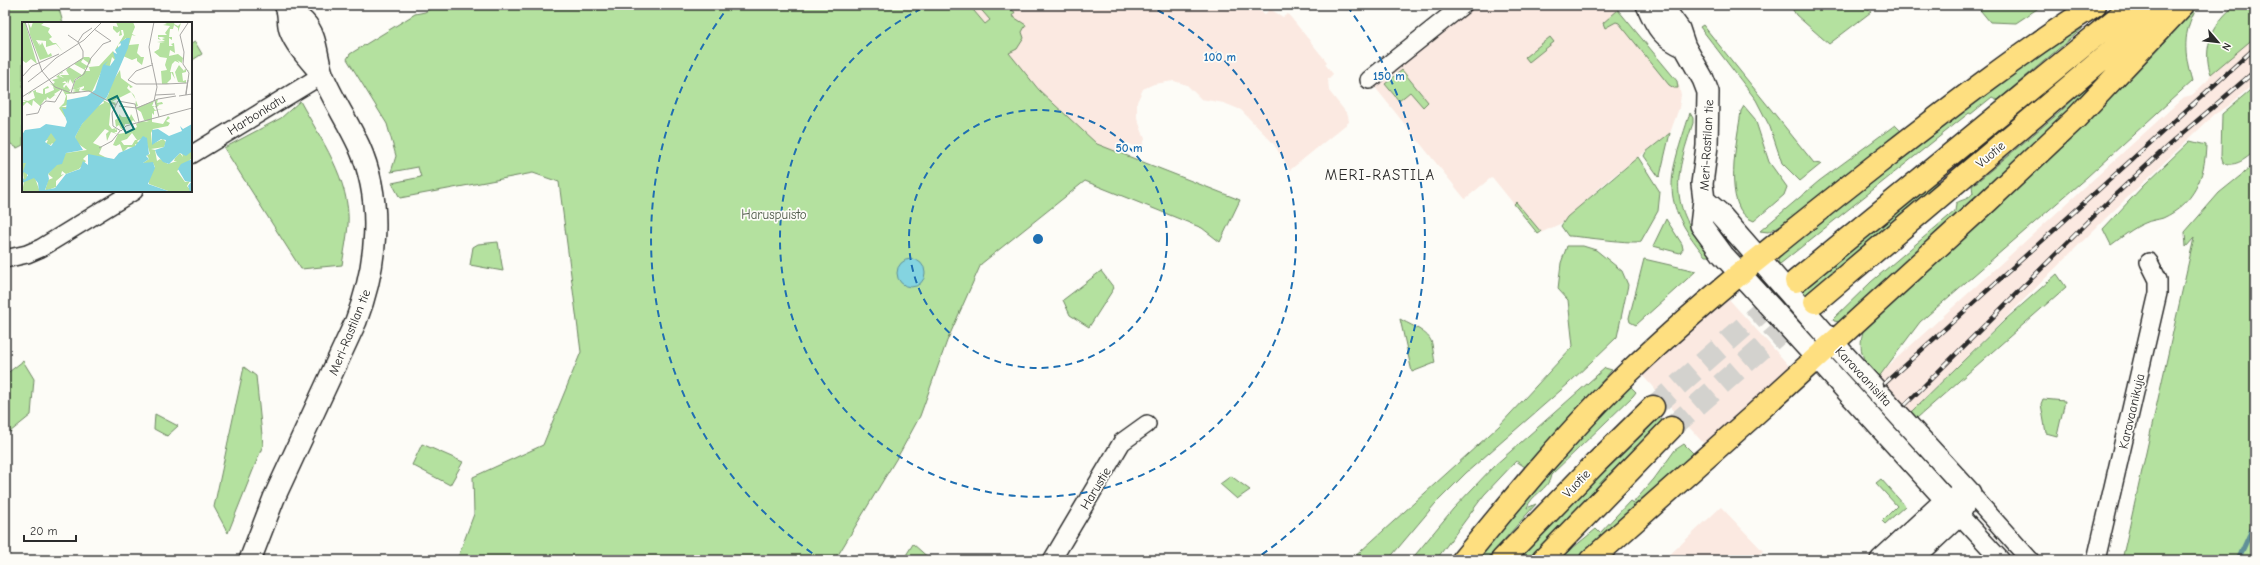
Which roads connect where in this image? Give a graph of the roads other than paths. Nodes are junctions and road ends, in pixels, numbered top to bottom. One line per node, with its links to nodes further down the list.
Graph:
1 (1464, 5): 11 (street)
2 (1647, 5): 9 (street)
3 (1654, 5): 9 (street, Meri-Rastilan tie)
4 (2095, 5): 16 (main road)
5 (2133, 5): 19 (main road, Vuotie)
6 (2166, 5): 20 (main road, Vuotie)
7 (2183, 5): 21 (main road)
8 (287, 8): 10 (street, Meri-Rastilan tie)
9 (1685, 47): 14 (street, Meri-Rastilan tie)
10 (322, 75): 12 (street, Harbonkatu); 28 (street, Meri-Rastilan tie)
11 (1369, 80)
12 (192, 154)
13 (132, 192): 15 (street)
14 (1704, 200): 16 (street, Meri-Rastilan tie); 18 (street, Meri-Rastilan tie)
15 (5, 259)
16 (1758, 259): 18 (main road); 21 (street, Karavaanisilta)
17 (2149, 262): 38 (street, Karavaanikuja)
18 (1739, 273): 22 (street, Karavaanisilta); 30 (main road)
19 (1796, 281)
20 (1815, 302)
21 (1833, 343): 22 (main road); 26 (street, Karavaanisilta)
22 (1817, 358): 27 (street, Karavaanisilta); 33 (main road)
23 (1653, 408): 31 (main road, Vuotie)
24 (1147, 424): 29 (street, Harustie)
25 (1671, 428): 32 (main road)
26 (1970, 493): 27 (street); 37 (street)
27 (1952, 507): 34 (street); 35 (street); 36 (street)
28 (250, 560)
29 (1052, 560)
30 (1463, 560)
31 (1502, 560)
32 (1543, 560)
33 (1591, 560)
34 (1881, 560)
35 (1911, 560)
36 (2001, 560)
37 (2030, 560)
38 (2096, 560)

